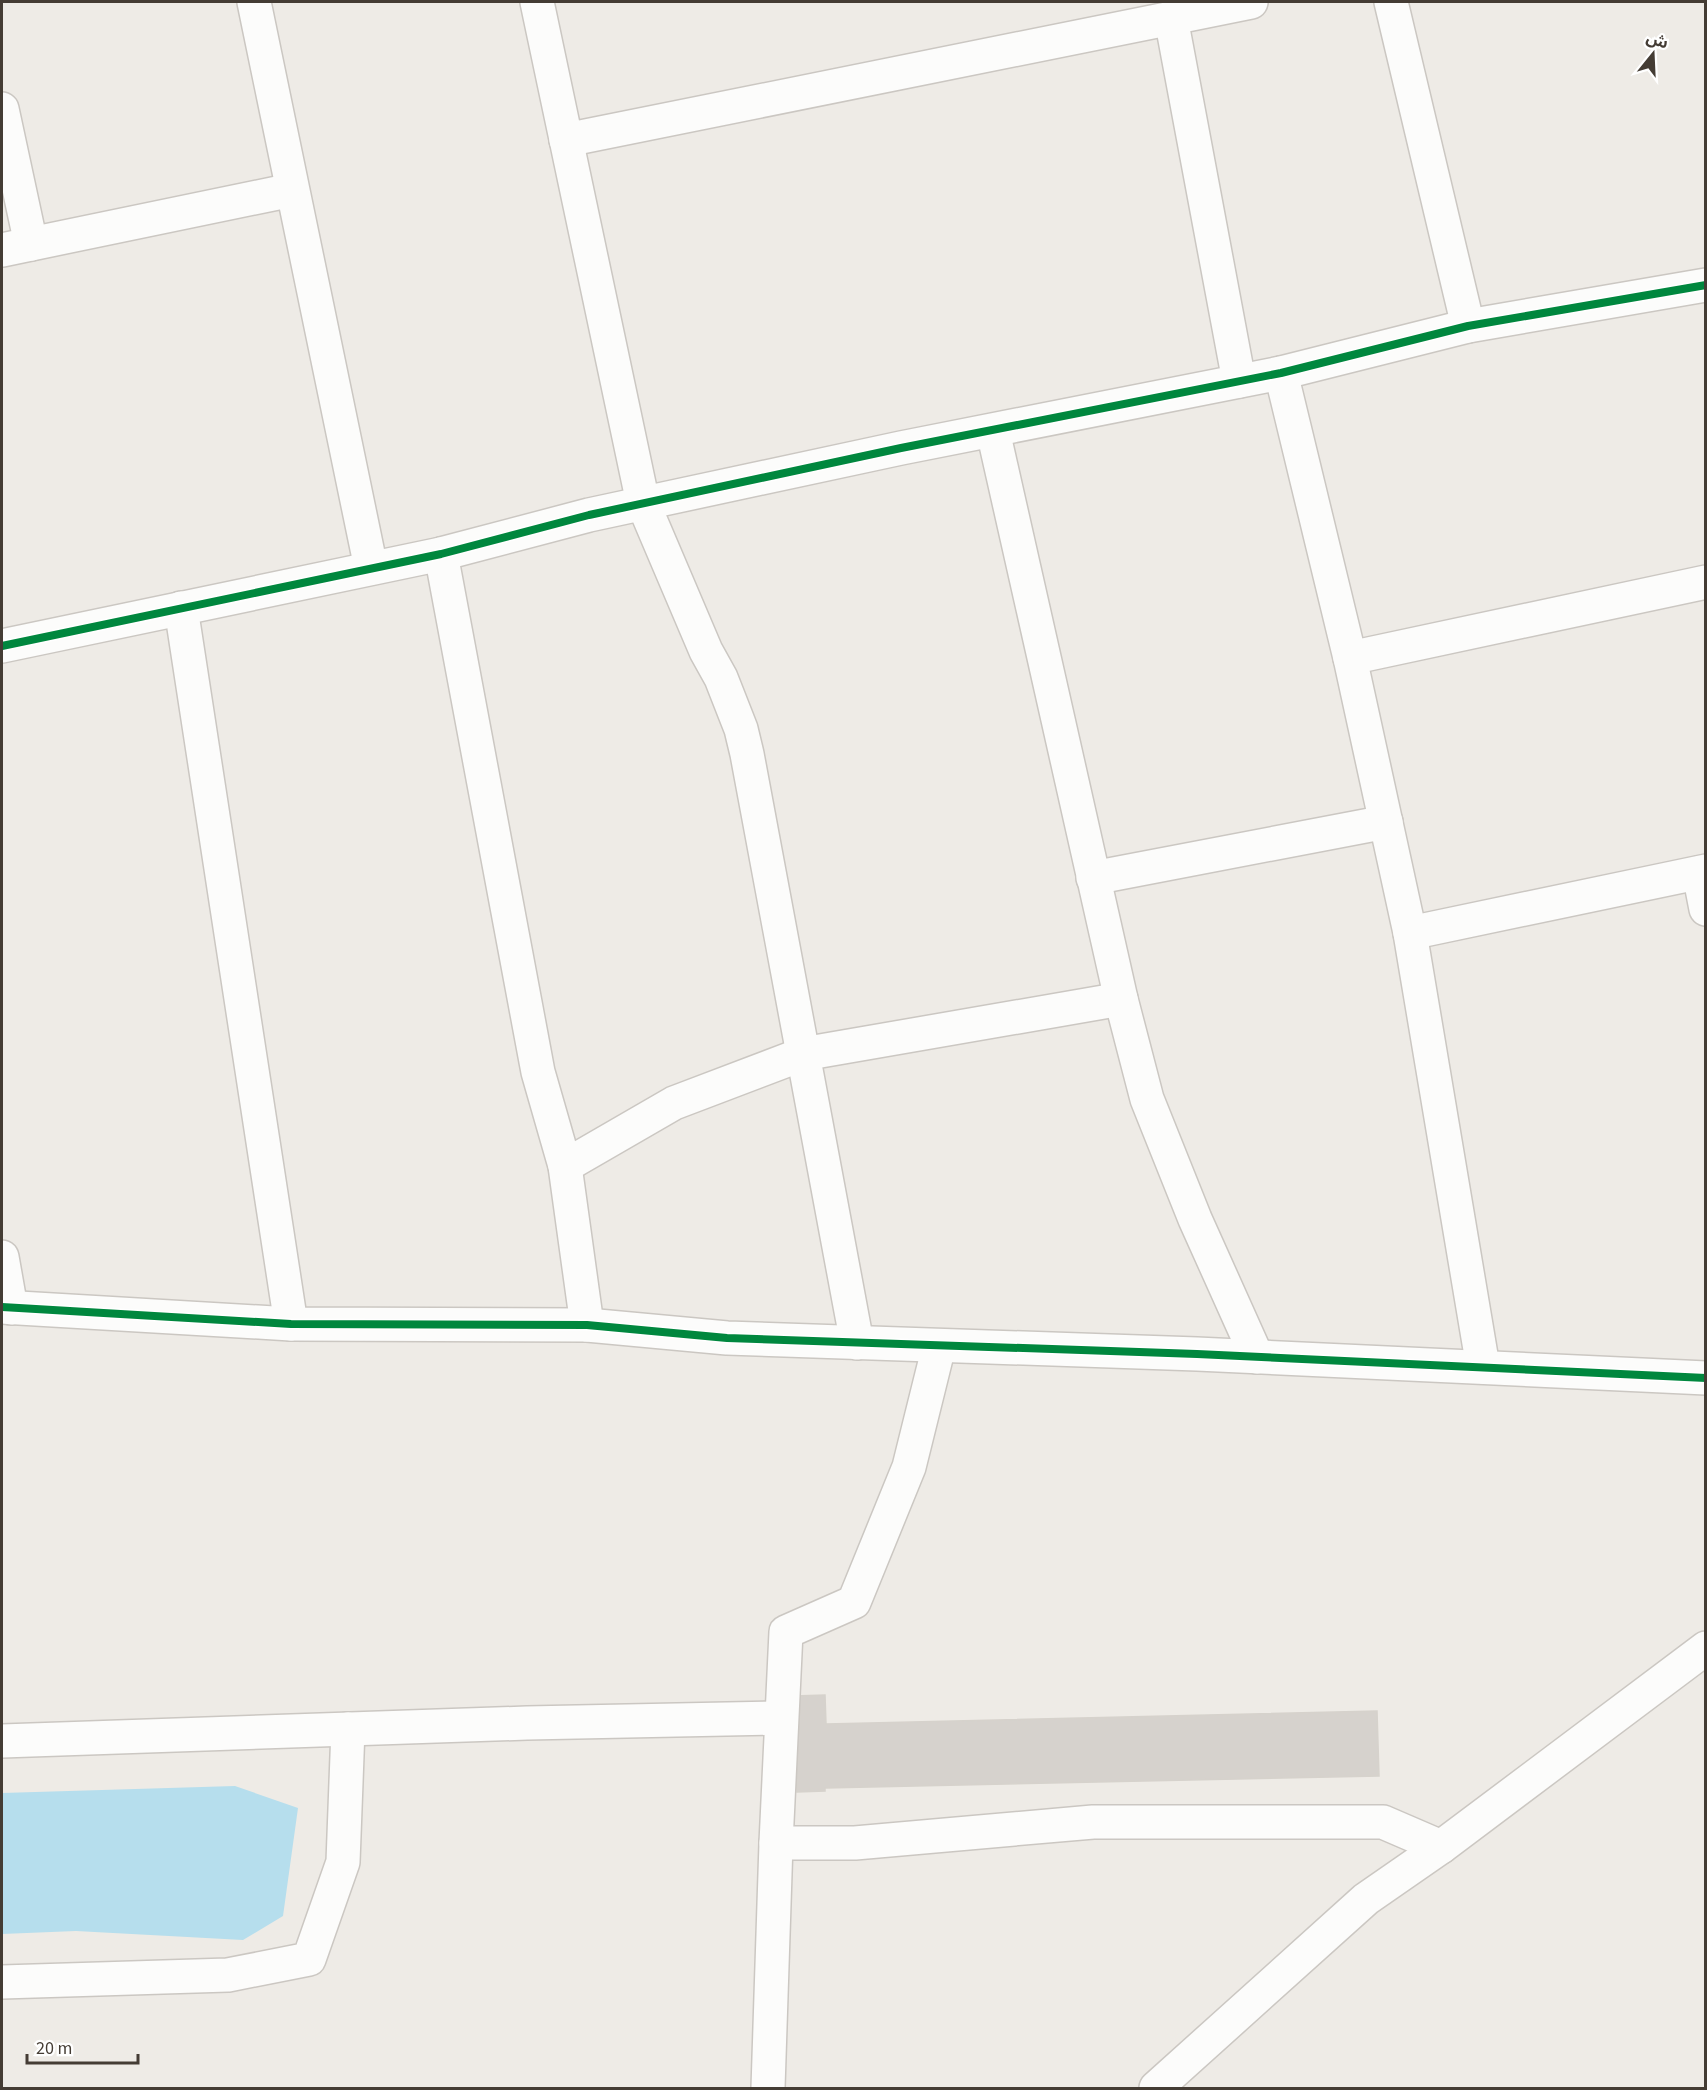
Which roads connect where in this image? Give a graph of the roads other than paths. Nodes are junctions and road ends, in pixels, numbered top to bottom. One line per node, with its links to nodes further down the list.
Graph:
1 (254, 2): 9 (street)
2 (537, 2): 8 (street)
3 (1251, 2): 6 (street)
4 (1391, 2): 12 (street)
5 (1116, 15): 6 (street); 8 (street)
6 (1171, 18): 14 (street)
7 (2, 110): 10 (street)
8 (566, 140): 16 (street)
9 (292, 190): 10 (street); 18 (street)
10 (16, 247)
11 (1706, 285): 12 (street)
12 (1468, 326): 13 (street)
13 (1281, 373): 14 (street); 22 (street)
14 (1239, 381): 15 (street)
15 (993, 431): 16 (street); 25 (street)
16 (642, 503): 17 (street); 29 (street)
17 (441, 554): 18 (street); 30 (street)
18 (371, 568): 20 (street)
19 (1706, 582): 22 (street)
20 (181, 608): 21 (street); 33 (street)
21 (2, 646)
22 (1350, 658): 23 (street)
23 (1386, 822): 25 (street); 27 (street)
24 (1702, 872): 26 (street); 27 (street)
25 (1094, 878): 28 (street)
26 (1706, 909)
27 (1410, 933): 38 (street)
28 (1121, 999): 29 (street); 37 (street)
29 (803, 1054): 30 (street); 35 (street)
30 (565, 1166): 34 (street)
31 (2, 1257): 32 (street)
32 (6, 1307): 33 (street)
33 (291, 1323): 34 (street)
34 (587, 1325): 35 (street)
35 (857, 1343): 36 (street)
36 (939, 1346): 37 (street); 41 (street)
37 (1257, 1357): 38 (street)
38 (1483, 1367): 39 (street)
39 (1706, 1378)
40 (1706, 1648): 45 (street)
41 (781, 1718): 42 (street); 44 (street)
42 (348, 1730): 43 (street); 46 (street)
43 (2, 1742)
44 (776, 1843): 45 (street); 47 (street)
45 (1442, 1847): 48 (street)
46 (2, 1982)
47 (768, 2088)
48 (1156, 2088)

